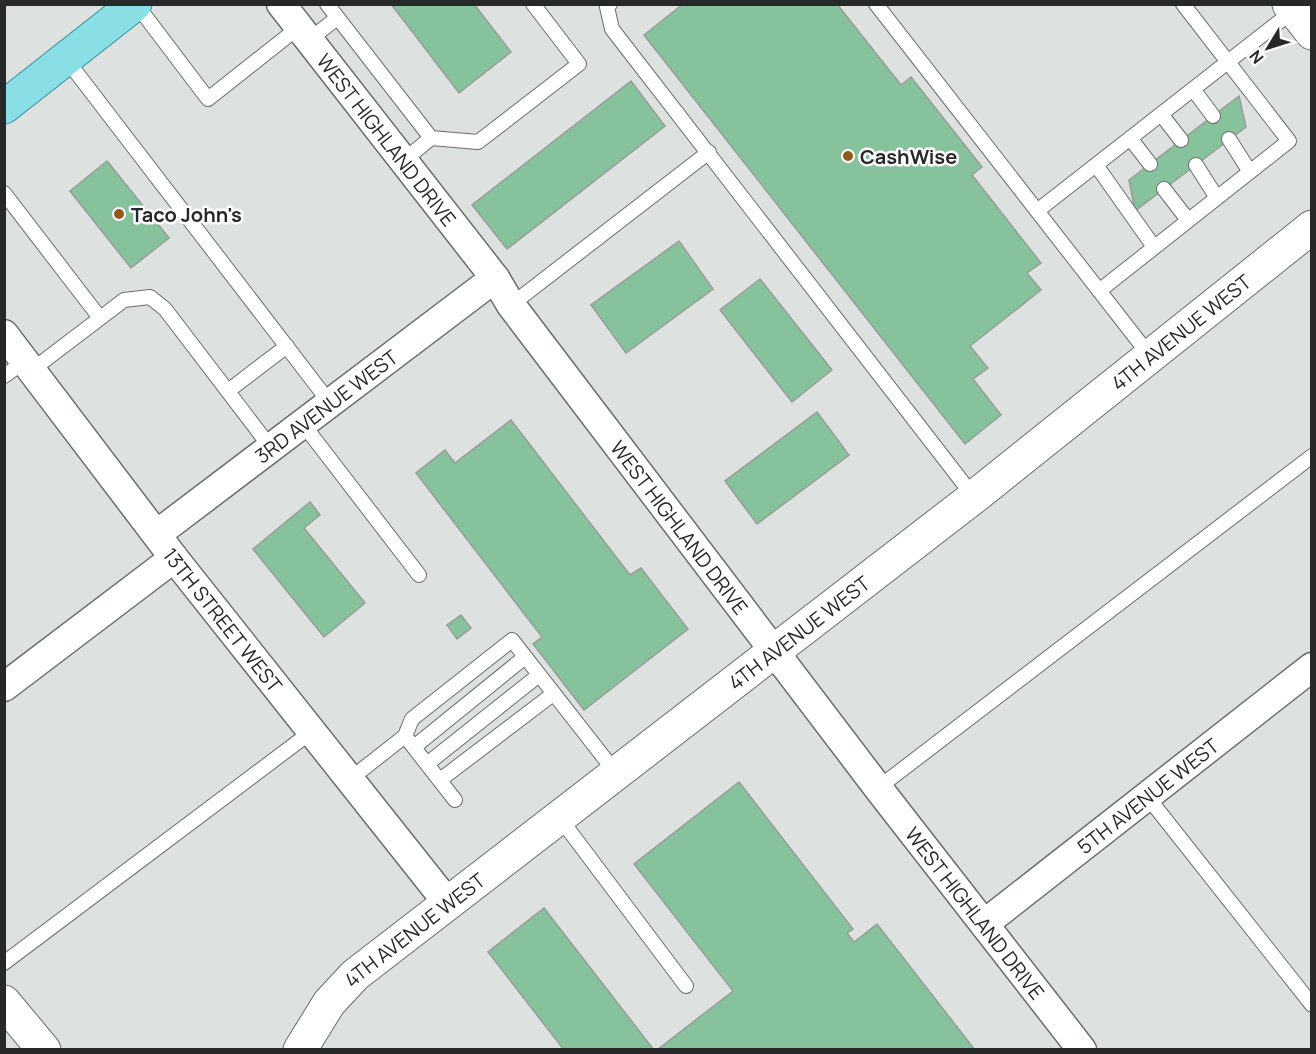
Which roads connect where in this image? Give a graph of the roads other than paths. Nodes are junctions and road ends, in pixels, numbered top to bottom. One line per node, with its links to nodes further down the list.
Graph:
1 (136, 4): 10 (lane); 11 (main road)
2 (281, 4): 10 (street, WEST HIGHLAND DRIVE)
3 (327, 4): 9 (lane)
4 (533, 4): 17 (lane)
5 (876, 4): 30 (lane)
6 (1183, 4): 12 (lane)
7 (607, 5): 21 (lane)
8 (1298, 16): 12 (lane)
9 (338, 18): 10 (lane); 17 (lane)
10 (304, 34): 22 (street, WEST HIGHLAND DRIVE)
11 (66, 59): 14 (main road); 39 (lane)
12 (1227, 62): 13 (lane); 26 (lane)
13 (1193, 89): 15 (lane); 16 (lane)
14 (4, 107)
15 (1161, 114): 18 (lane); 20 (lane)
16 (1213, 116)
17 (431, 138): 22 (lane)
18 (1130, 138): 23 (lane); 24 (lane)
19 (1229, 139): 26 (lane)
20 (1181, 140)
21 (709, 152): 36 (lane); 47 (lane)
22 (403, 161): 34 (street, WEST HIGHLAND DRIVE)
23 (1150, 164)
24 (1096, 165): 30 (lane); 33 (lane)
25 (1196, 165): 29 (lane)
26 (1250, 172): 29 (lane)
27 (1164, 189): 31 (lane)
28 (4, 193): 37 (lane)
29 (1217, 198): 31 (lane)
30 (1037, 211): 35 (lane)
31 (1188, 220): 33 (lane)
32 (1311, 227): 40 (street, 4TH AVENUE WEST)
33 (1154, 247): 35 (lane)
34 (495, 278): 36 (street, WEST HIGHLAND DRIVE); 43 (street, 3RD AVENUE WEST)
35 (1099, 291): 40 (lane)
36 (511, 305): 51 (street, WEST HIGHLAND DRIVE)
37 (100, 318): 41 (lane); 42 (lane)
38 (4, 333): 41 (street, 13TH STREET WEST)
39 (287, 346): 42 (lane); 43 (lane)
40 (1150, 356): 47 (street, 4TH AVENUE WEST)
41 (20, 369): 48 (street, 13TH STREET WEST)
42 (228, 391): 45 (lane)
43 (330, 403): 44 (street, 3RD AVENUE WEST)
44 (303, 424): 45 (street, 3RD AVENUE WEST); 50 (lane)
45 (271, 448): 48 (street, 3RD AVENUE WEST)
46 (1311, 456): 63 (lane)
47 (974, 497): 51 (street, 4TH AVENUE WEST)
48 (157, 534): 49 (street, 13TH STREET WEST)
49 (174, 558): 55 (street); 57 (street, 13TH STREET WEST)
50 (419, 575)
51 (775, 652): 60 (street, 4TH AVENUE WEST); 63 (street, WEST HIGHLAND DRIVE)
52 (525, 657): 54 (lane); 58 (lane); 58 (lane)
53 (1309, 674): 64 (street, 5TH AVENUE WEST)
54 (539, 675): 56 (lane); 59 (lane)
55 (4, 687)
56 (553, 694): 60 (lane); 62 (lane)
57 (311, 732): 61 (street, 13TH STREET WEST); 69 (lane)
58 (409, 741): 59 (lane); 61 (lane)
59 (427, 764): 62 (lane)
60 (616, 773): 66 (street, 4TH AVENUE WEST)
61 (349, 780): 67 (street, 13TH STREET WEST)
62 (440, 780): 65 (lane)
63 (878, 788): 68 (street, WEST HIGHLAND DRIVE)
64 (1146, 795): 68 (street, 5TH AVENUE WEST); 72 (lane)
65 (455, 800)
66 (559, 817): 67 (street, 4TH AVENUE WEST); 70 (lane)
67 (447, 902): 74 (street, 4TH AVENUE WEST)
68 (984, 924): 75 (street, WEST HIGHLAND DRIVE)
69 (4, 963)
70 (686, 986)
71 (4, 1002): 73 (street)
72 (1311, 1005)
73 (44, 1050)
74 (300, 1050)
75 (1082, 1050)

